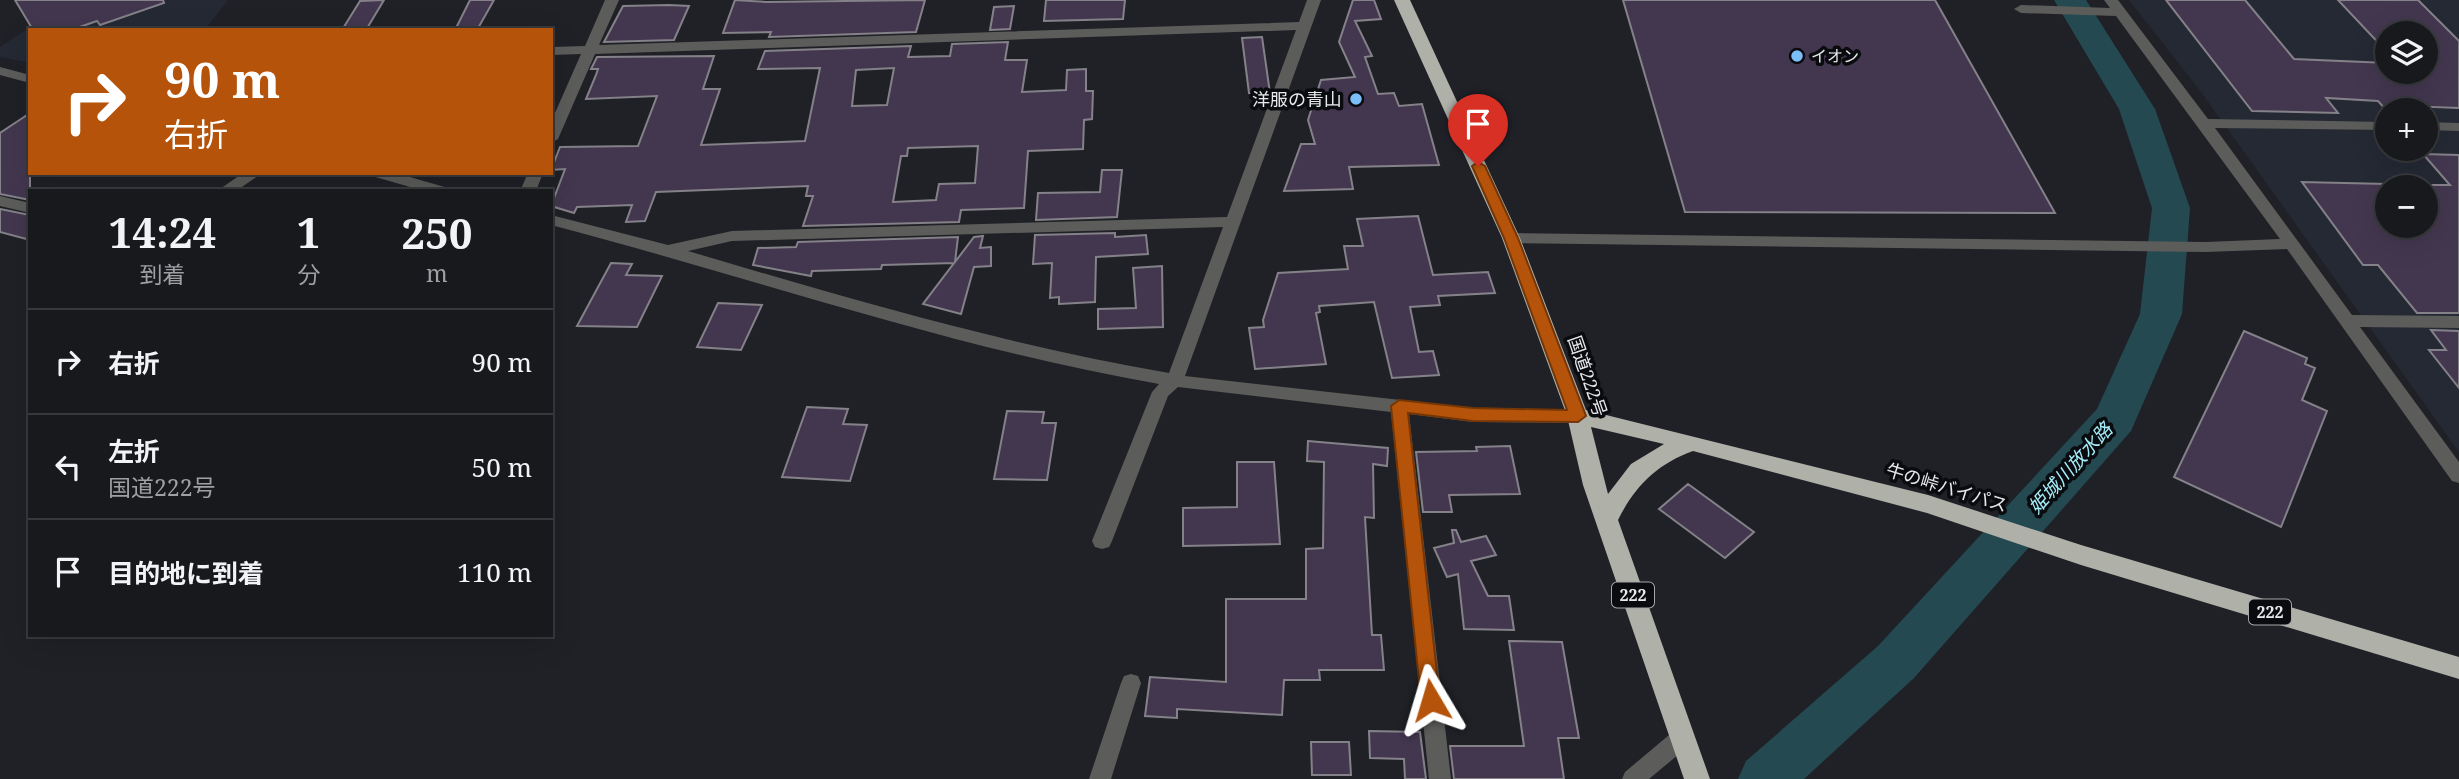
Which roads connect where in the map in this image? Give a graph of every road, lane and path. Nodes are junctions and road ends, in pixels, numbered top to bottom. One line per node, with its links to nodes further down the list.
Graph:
1 (612, 0): 7 (street)
2 (1314, 0): 6 (street)
3 (1402, 0): 25 (highway, 国道222号 / 222)
4 (2115, 6): 5 (street); 12 (street)
5 (2021, 9)
6 (1304, 26): 7 (street); 24 (street)
7 (590, 49): 8 (street); 16 (street)
8 (553, 51)
9 (28, 71): 10 (street)
10 (7, 73): 11 (street)
11 (28, 78)
12 (2204, 123): 13 (street); 26 (street)
13 (2375, 126)
14 (2438, 126): 15 (street)
15 (2459, 127)
16 (553, 134)
17 (252, 175): 19 (street)
18 (384, 175): 20 (street)
19 (227, 189)
20 (436, 189)
21 (0, 201): 22 (street)
22 (28, 208)
23 (553, 221): 27 (street)
24 (1234, 222): 27 (street); 30 (street)
25 (1511, 238): 26 (street); 32 (highway, 国道222号 / 222)
26 (2291, 244): 28 (street)
27 (668, 250): 30 (street)
28 (2345, 321): 29 (street); 34 (street)
29 (2459, 322)
30 (1175, 380): 31 (street); 36 (street)
31 (1399, 406): 32 (street); 42 (street)
32 (1578, 416): 33 (highway, 牛の峠バイパス / 222); 35 (highway, 国道222号 / 222)
33 (1692, 442): 35 (highway); 37 (highway, 牛の峠バイパス / 222)
34 (2459, 476)
35 (1606, 520): 39 (highway, 国道222号 / 222)
36 (1102, 541)
37 (2459, 668)
38 (1131, 683): 41 (street)
39 (1683, 737): 40 (highway, 国道222号 / 222); 43 (street)
40 (1696, 775)
41 (1100, 779)
42 (1440, 779)
43 (1633, 779)

